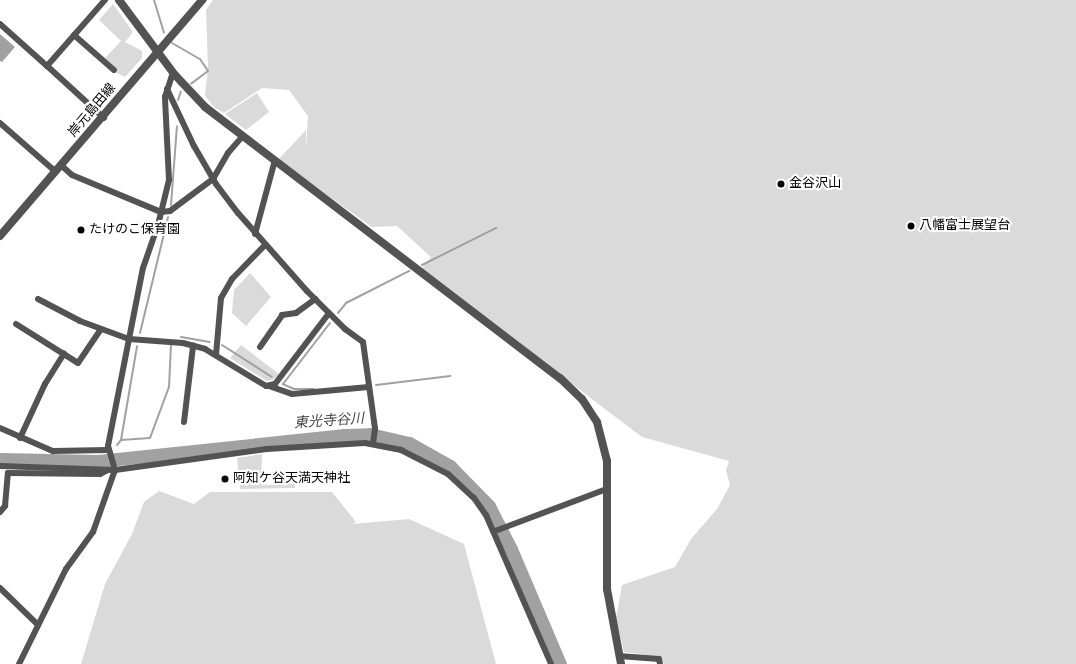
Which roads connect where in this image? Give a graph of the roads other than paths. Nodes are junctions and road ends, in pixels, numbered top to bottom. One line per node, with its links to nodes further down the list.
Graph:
1 (105, 0): 5 (street)
2 (119, 0): 6 (street)
3 (202, 0): 6 (street, 岸元島田線)
4 (0, 24): 7 (street)
5 (74, 35): 7 (street); 8 (street)
6 (157, 52): 9 (street); 11 (street, 岸元島田線)
7 (47, 66): 11 (street)
8 (114, 70)
9 (173, 72): 10 (street); 13 (street)
10 (167, 89): 16 (street); 17 (street)
11 (104, 118): 15 (street, 岸元島田線)
12 (0, 123): 15 (street)
13 (243, 136): 14 (street); 16 (street)
14 (275, 160): 18 (street); 41 (street)
15 (59, 169): 17 (street); 19 (street, 岸元島田線)
16 (213, 179): 17 (street); 18 (street)
17 (161, 212): 26 (street)
18 (255, 234): 20 (street)
19 (0, 236)
20 (264, 246): 22 (street); 30 (street)
21 (38, 299): 25 (street)
22 (315, 299): 23 (street); 28 (street)
23 (329, 313): 31 (street); 32 (street)
24 (16, 324): 29 (street)
25 (101, 329): 26 (street); 29 (street)
26 (129, 339): 27 (street); 37 (street)
27 (193, 346): 30 (street); 33 (street)
28 (260, 347)
29 (64, 354): 35 (street)
30 (216, 355): 31 (street)
31 (269, 386): 32 (street)
32 (369, 387): 36 (street)
33 (184, 422)
34 (0, 428): 35 (street)
35 (20, 438): 37 (street)
36 (373, 443): 40 (street); 43 (street)
37 (108, 450): 40 (street)
38 (0, 466): 39 (street)
39 (108, 470): 40 (street); 42 (street)
40 (115, 470): 45 (street)
41 (607, 489): 43 (street); 46 (street)
42 (0, 512)
43 (495, 531): 48 (street)
44 (0, 588): 45 (street)
45 (38, 625): 47 (street)
46 (620, 660): 49 (street)
47 (19, 664)
48 (551, 664)
49 (660, 664)

